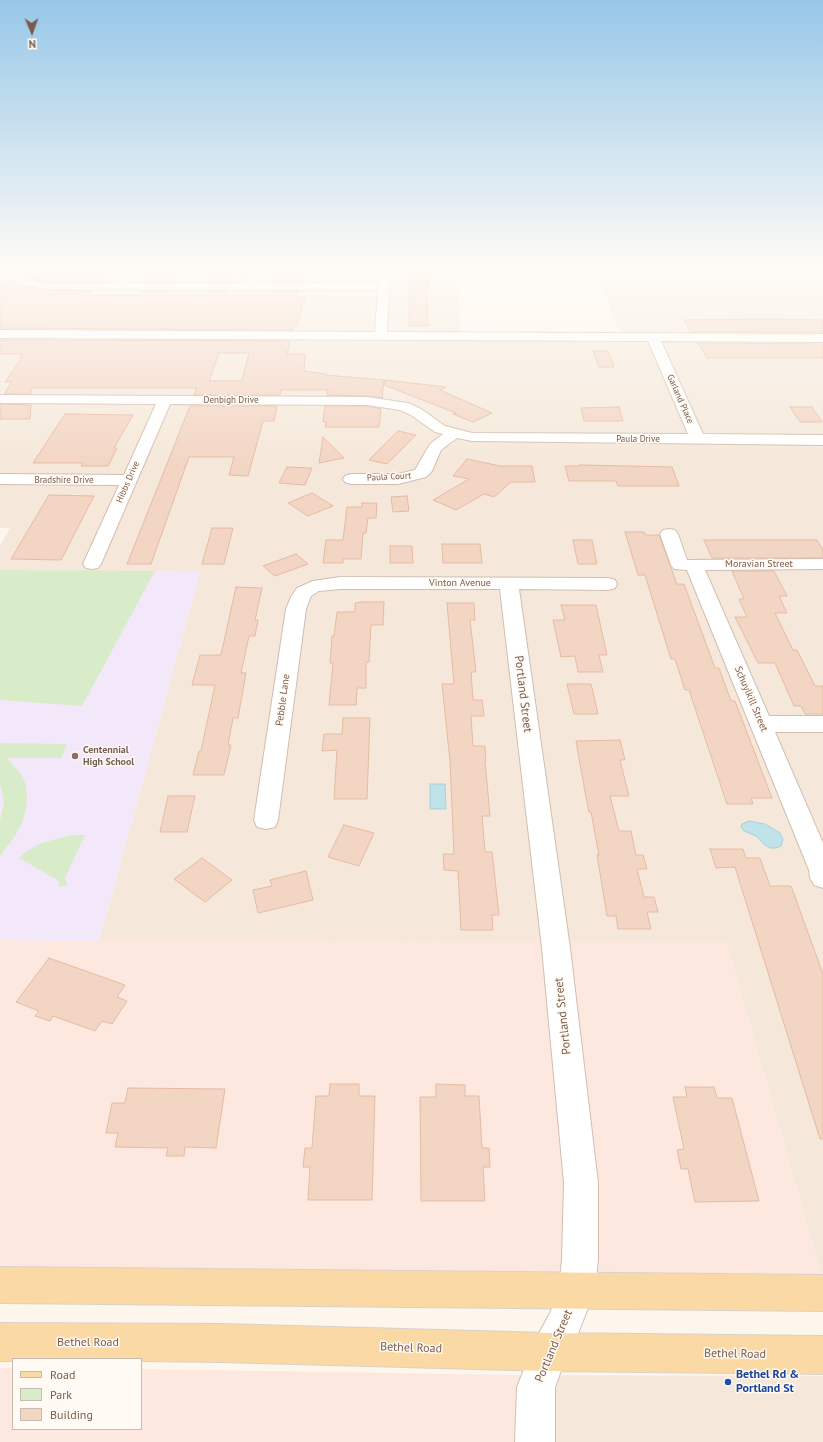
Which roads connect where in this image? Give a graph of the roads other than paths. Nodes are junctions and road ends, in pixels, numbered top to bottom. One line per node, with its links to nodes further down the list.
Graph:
1 (381, 331): 3 (street)
2 (0, 334): 3 (street)
3 (381, 335): 4 (street)
4 (653, 337): 5 (street); 9 (street, Garland Place)
5 (823, 338)
6 (0, 399): 7 (street, Denbigh Drive)
7 (165, 400): 8 (street, Denbigh Drive); 13 (street, Hibbs Drive)
8 (454, 434): 9 (street, Paula Drive); 12 (street, Paula Court)
9 (698, 440): 10 (street, Paula Drive)
10 (823, 440)
11 (0, 479): 13 (street, Bradshire Drive)
12 (351, 479)
13 (129, 480): 15 (street, Hibbs Drive)
14 (669, 534): 17 (street)
15 (92, 564)
16 (823, 564): 17 (street, Moravian Street)
17 (694, 565): 21 (street, Schuylkill Street)
18 (509, 584): 19 (street, Vinton Avenue); 20 (street, Vinton Avenue); 26 (street, Portland Street)
19 (608, 584)
20 (313, 587): 23 (street, Pebble Lane)
21 (761, 724): 22 (street); 24 (street, Schuylkill Street)
22 (823, 724)
23 (266, 820)
24 (823, 873)
25 (0, 1285): 26 (main road)
26 (577, 1290): 27 (main road); 29 (street, Portland Street)
27 (823, 1293)
28 (0, 1342): 29 (main road, Bethel Road)
29 (549, 1352): 30 (main road, Bethel Road); 31 (street, Portland Street)
30 (823, 1355)
31 (535, 1442)

